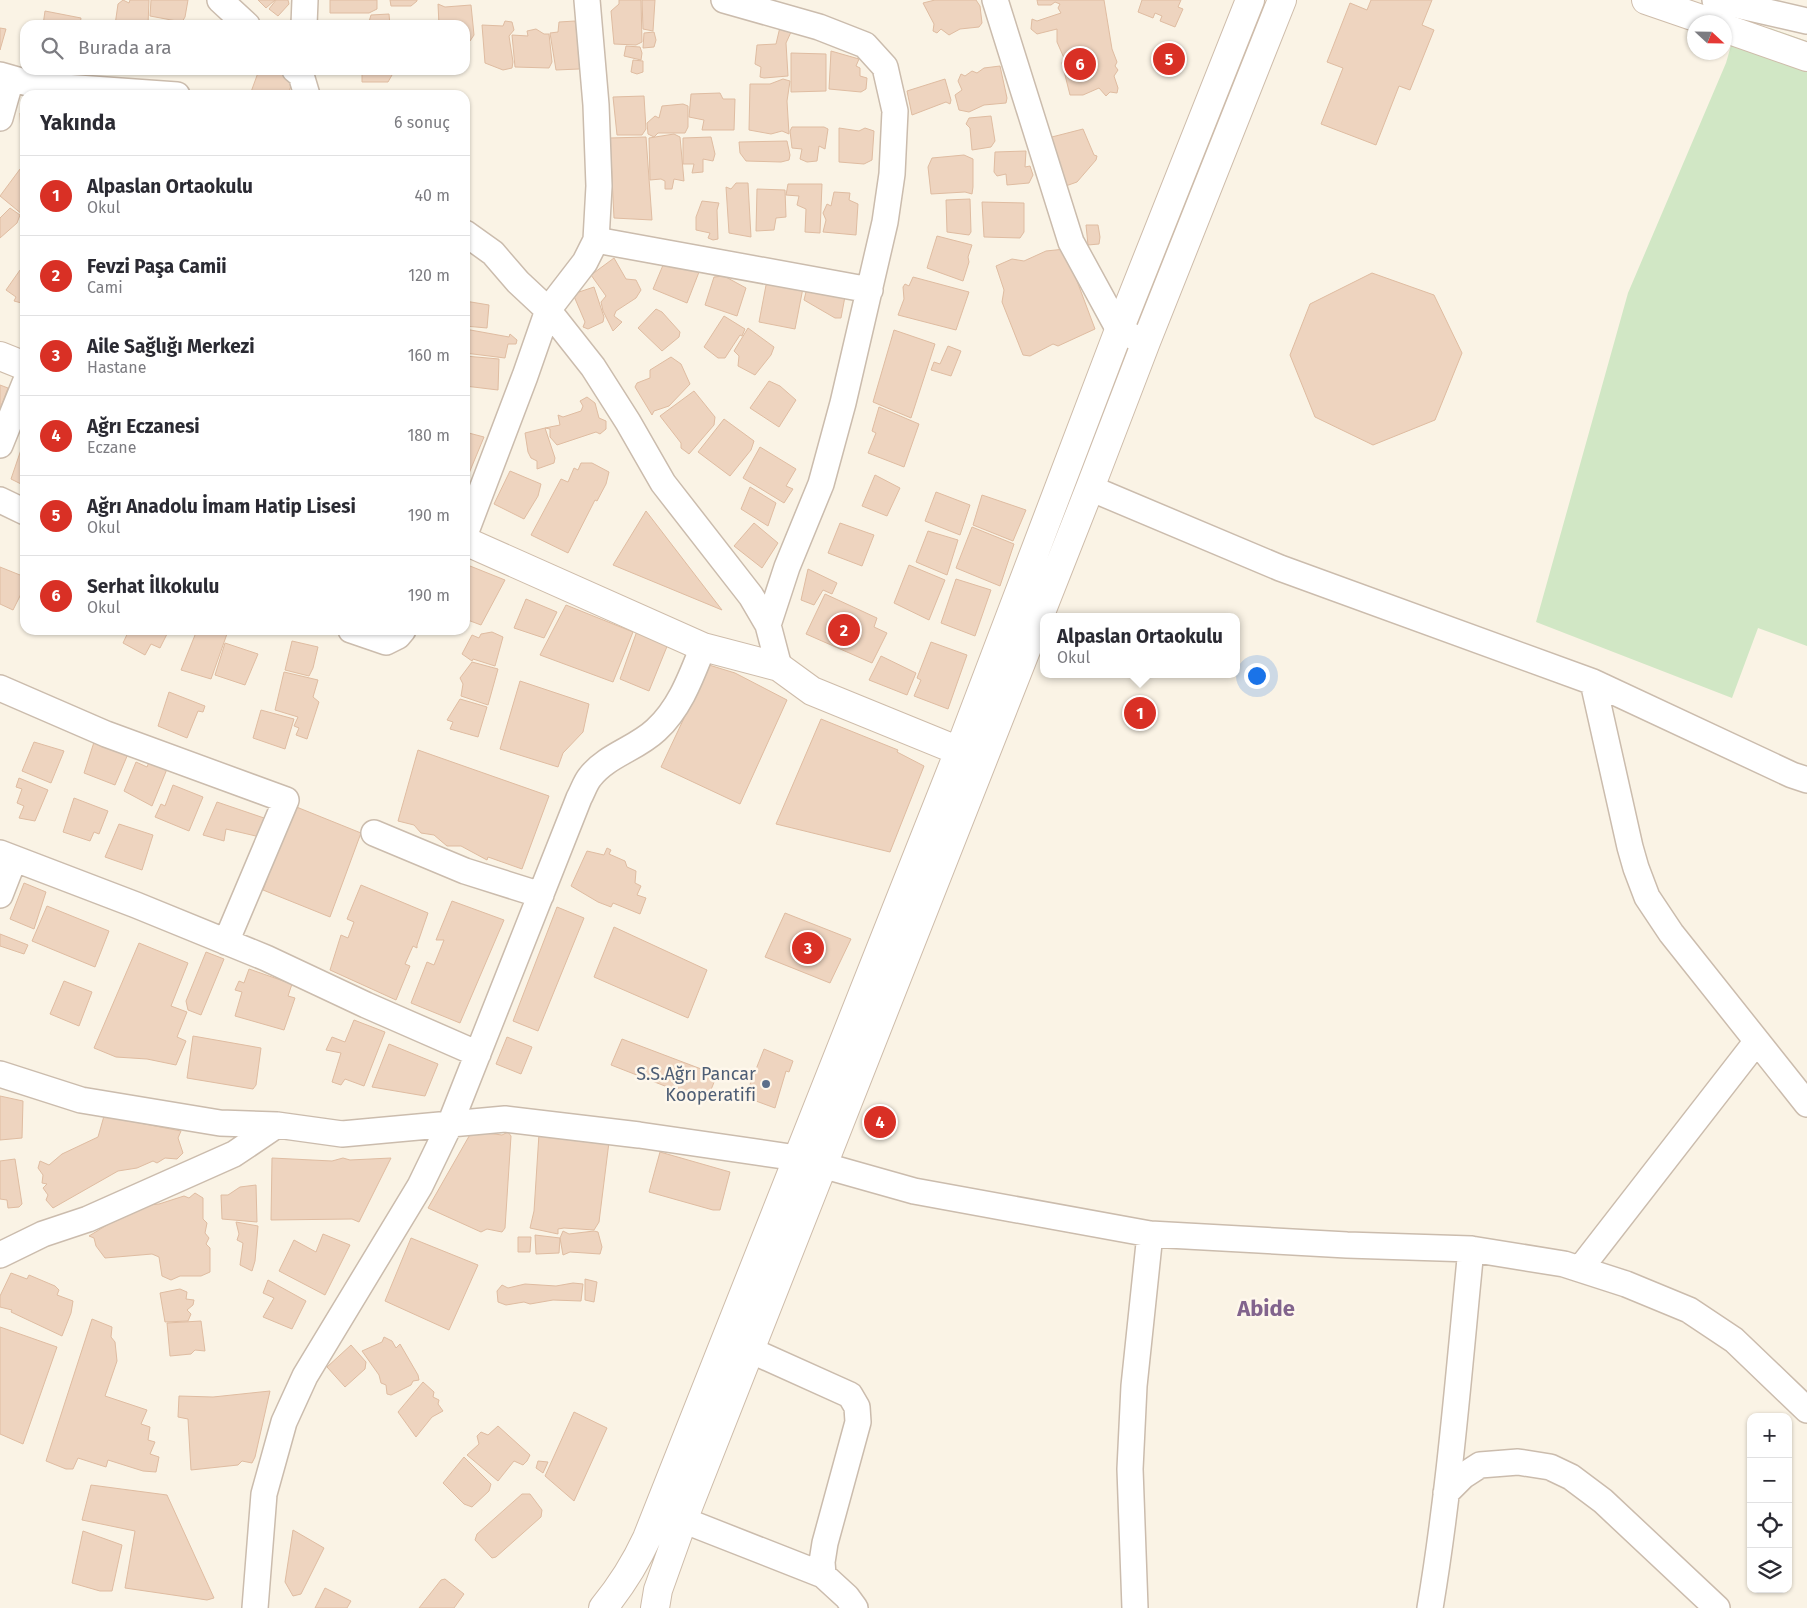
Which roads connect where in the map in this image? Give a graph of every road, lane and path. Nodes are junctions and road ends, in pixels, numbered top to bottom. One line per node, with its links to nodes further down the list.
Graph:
1 (220, 0): 11 (street)
2 (305, 0): 12 (street)
3 (587, 0): 20 (street)
4 (724, 0): 21 (street)
5 (995, 0): 23 (street)
6 (1250, 0): 23 (main road)
7 (1282, 0): 24 (main road)
8 (1646, 0): 10 (main road)
9 (1714, 0): 13 (street)
10 (1690, 15)
11 (242, 20)
12 (304, 20)
13 (1807, 21)
14 (1732, 31): 15 (main road)
15 (1807, 57)
16 (6, 77): 17 (street); 18 (street)
17 (106, 90)
18 (0, 118)
19 (470, 237): 22 (street)
20 (596, 240): 21 (street); 22 (street)
21 (870, 290): 34 (street)
22 (548, 310): 32 (street); 34 (street)
23 (1119, 330): 24 (street); 41 (main road)
24 (1146, 342): 29 (main road)
25 (0, 356): 26 (main road)
26 (20, 364)
27 (20, 395): 28 (street)
28 (0, 445)
29 (1090, 488): 39 (street); 54 (main road)
30 (0, 500): 31 (street)
31 (20, 510)
32 (470, 521)
33 (470, 543): 37 (main road)
34 (768, 625): 38 (street)
35 (366, 635): 36 (street)
36 (399, 635)
37 (703, 647): 38 (main road); 46 (street)
38 (778, 667): 41 (main road)
39 (1592, 682): 42 (street); 48 (street)
40 (0, 688): 47 (street)
41 (959, 751): 54 (main road)
42 (1807, 780)
43 (374, 833): 46 (street)
44 (7, 856): 45 (street); 47 (street)
45 (0, 895)
46 (541, 895): 49 (street)
47 (226, 942): 49 (street)
48 (1757, 1041): 51 (street); 58 (street)
49 (478, 1054): 52 (street)
50 (0, 1074): 53 (street)
51 (1807, 1104)
52 (450, 1124): 53 (street); 54 (street); 64 (street)
53 (277, 1125): 57 (street)
54 (810, 1162): 55 (street); 59 (main road); 65 (main road)
55 (1150, 1234): 56 (street); 68 (street)
56 (1472, 1249): 58 (street); 61 (street)
57 (0, 1255)
58 (1580, 1269): 60 (street)
59 (750, 1350): 62 (main road); 63 (street)
60 (1807, 1410)
61 (1446, 1493): 69 (street); 70 (street)
62 (683, 1520): 63 (street); 66 (main road)
63 (823, 1574): 67 (street)
64 (255, 1608)
65 (603, 1608)
66 (655, 1608)
67 (854, 1608)
68 (1135, 1608)
69 (1430, 1608)
70 (1717, 1608)

